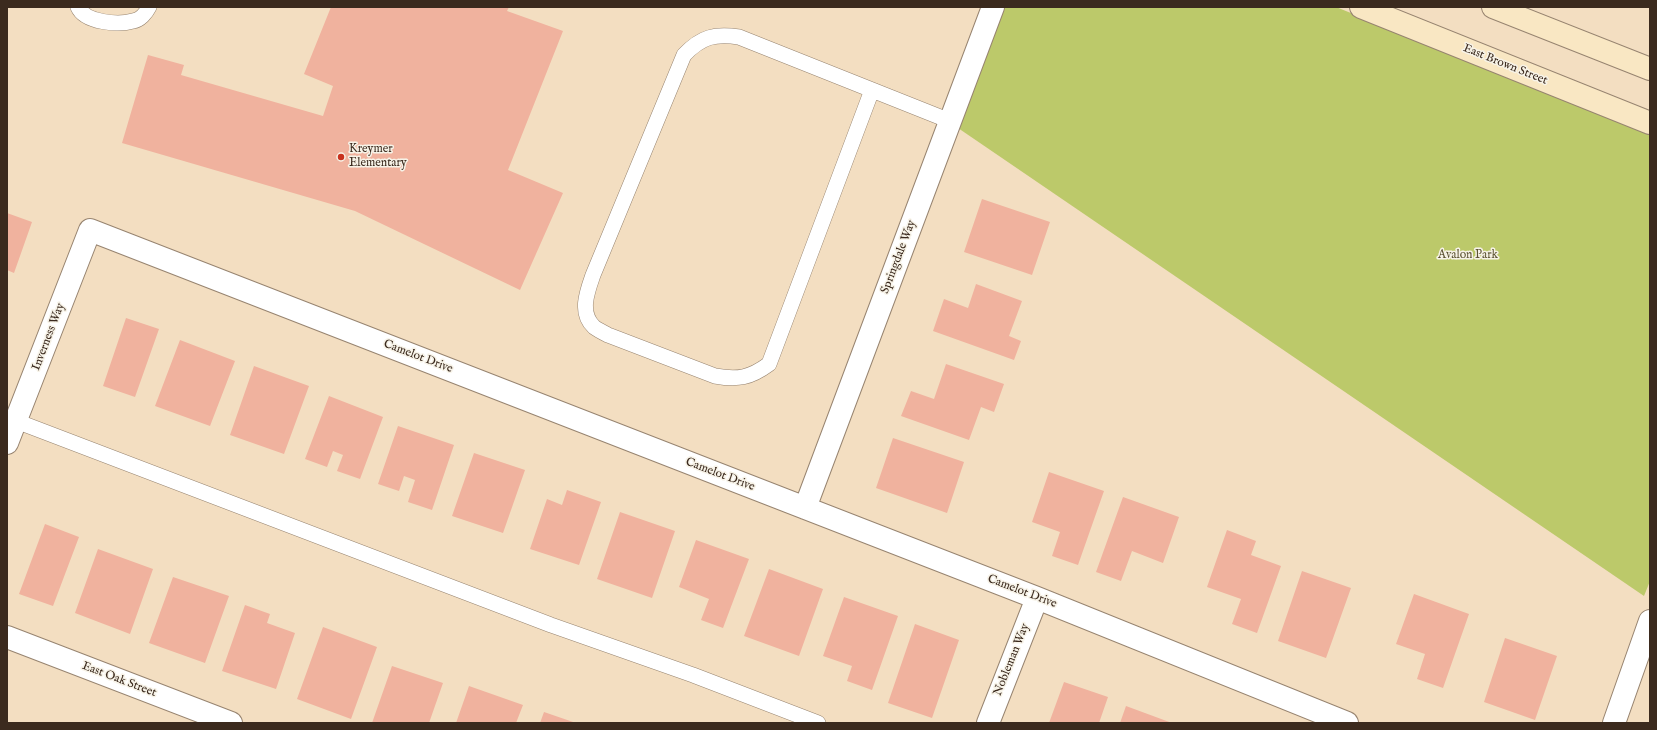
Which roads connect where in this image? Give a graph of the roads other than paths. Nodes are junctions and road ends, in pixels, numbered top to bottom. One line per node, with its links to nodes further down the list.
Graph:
1 (78, 7): 2 (lane)
2 (149, 7)
3 (993, 7): 8 (street, Springdale Way)
4 (1361, 7): 9 (main road, East Brown Street)
5 (1493, 7): 6 (main road)
6 (1650, 69)
7 (872, 90): 7 (lane); 8 (lane)
8 (950, 120): 13 (street, Springdale Way)
9 (1650, 123)
10 (90, 230): 11 (street, Inverness Way); 13 (street, Camelot Drive)
11 (16, 421): 12 (street, Inverness Way); 18 (lane)
12 (7, 443)
13 (805, 508): 14 (street, Camelot Drive)
14 (1037, 598): 19 (street, Nobleman Way); 20 (street, Camelot Drive)
15 (1650, 621): 21 (street)
16 (7, 637): 17 (street, East Oak Street)
17 (231, 723)
18 (818, 723)
19 (988, 723)
20 (1347, 723)
21 (1614, 723)

